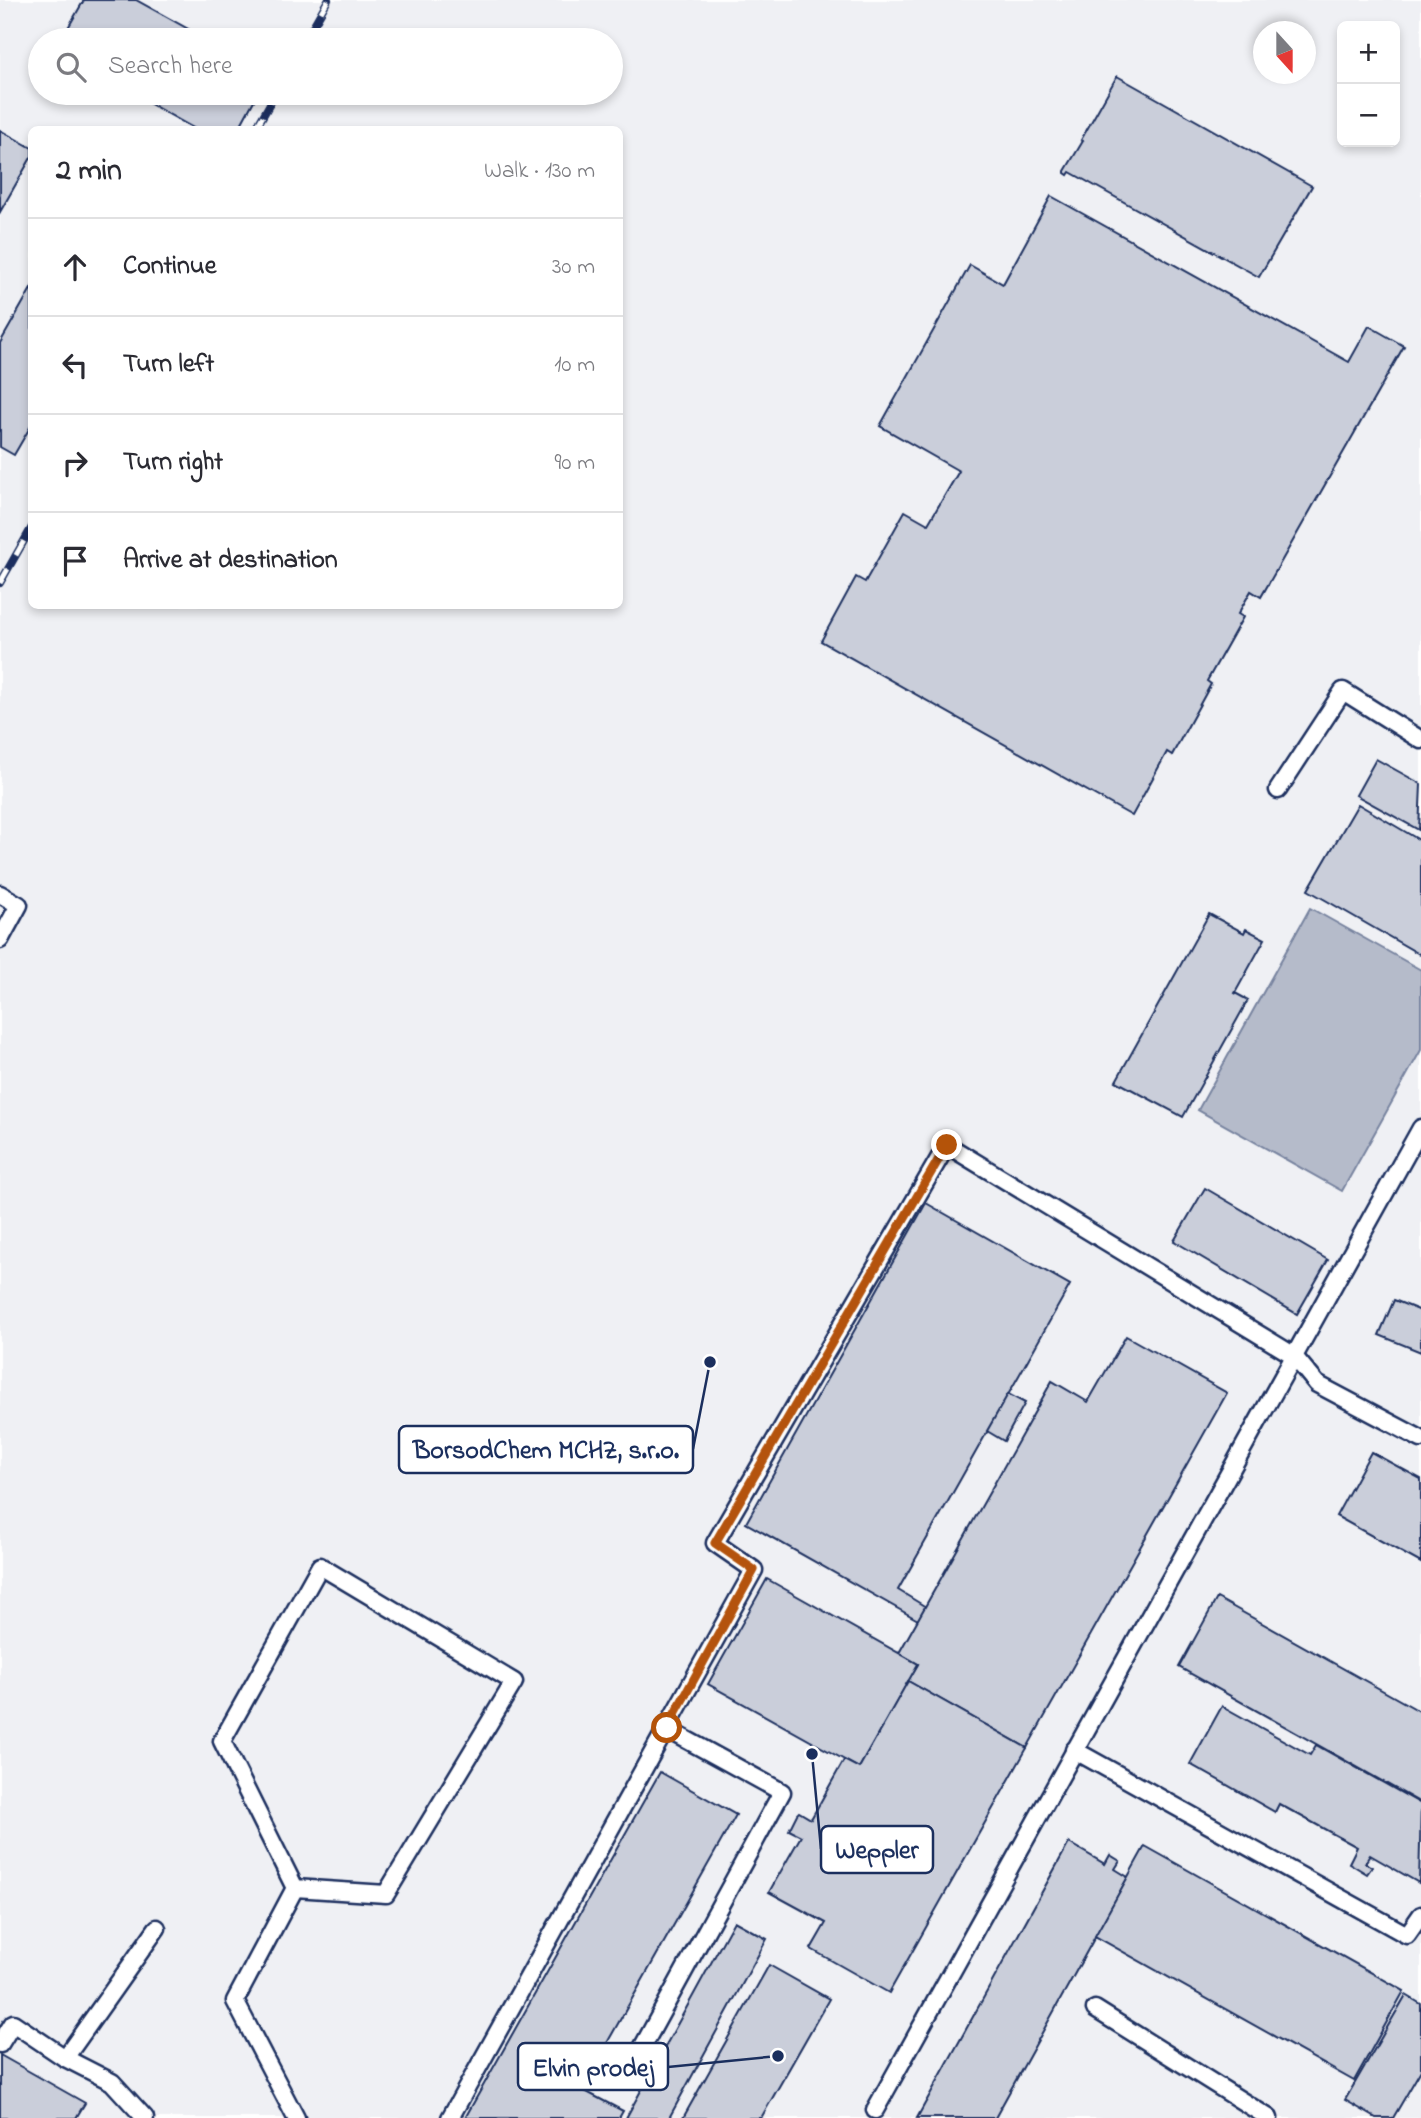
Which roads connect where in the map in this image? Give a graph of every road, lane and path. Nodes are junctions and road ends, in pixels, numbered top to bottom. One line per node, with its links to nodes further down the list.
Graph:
1 (1421, 740): 2 (lane)
2 (1278, 790)
3 (0, 894): 4 (lane)
4 (0, 940)
5 (1421, 1128): 6 (lane)
6 (1293, 1355): 7 (lane); 8 (lane); 9 (lane)
7 (1421, 1439)
8 (667, 1728): 16 (lane); 20 (lane)
9 (1074, 1750): 11 (lane); 17 (lane)
10 (295, 1888): 10 (lane); 19 (lane)
11 (1421, 1915)
12 (157, 1928): 15 (lane)
13 (1095, 2010): 21 (lane)
14 (0, 2044): 15 (lane)
15 (65, 2058): 18 (lane)
16 (631, 2068)
17 (875, 2110)
18 (145, 2118)
19 (296, 2118)
20 (450, 2118)
21 (1269, 2118)

